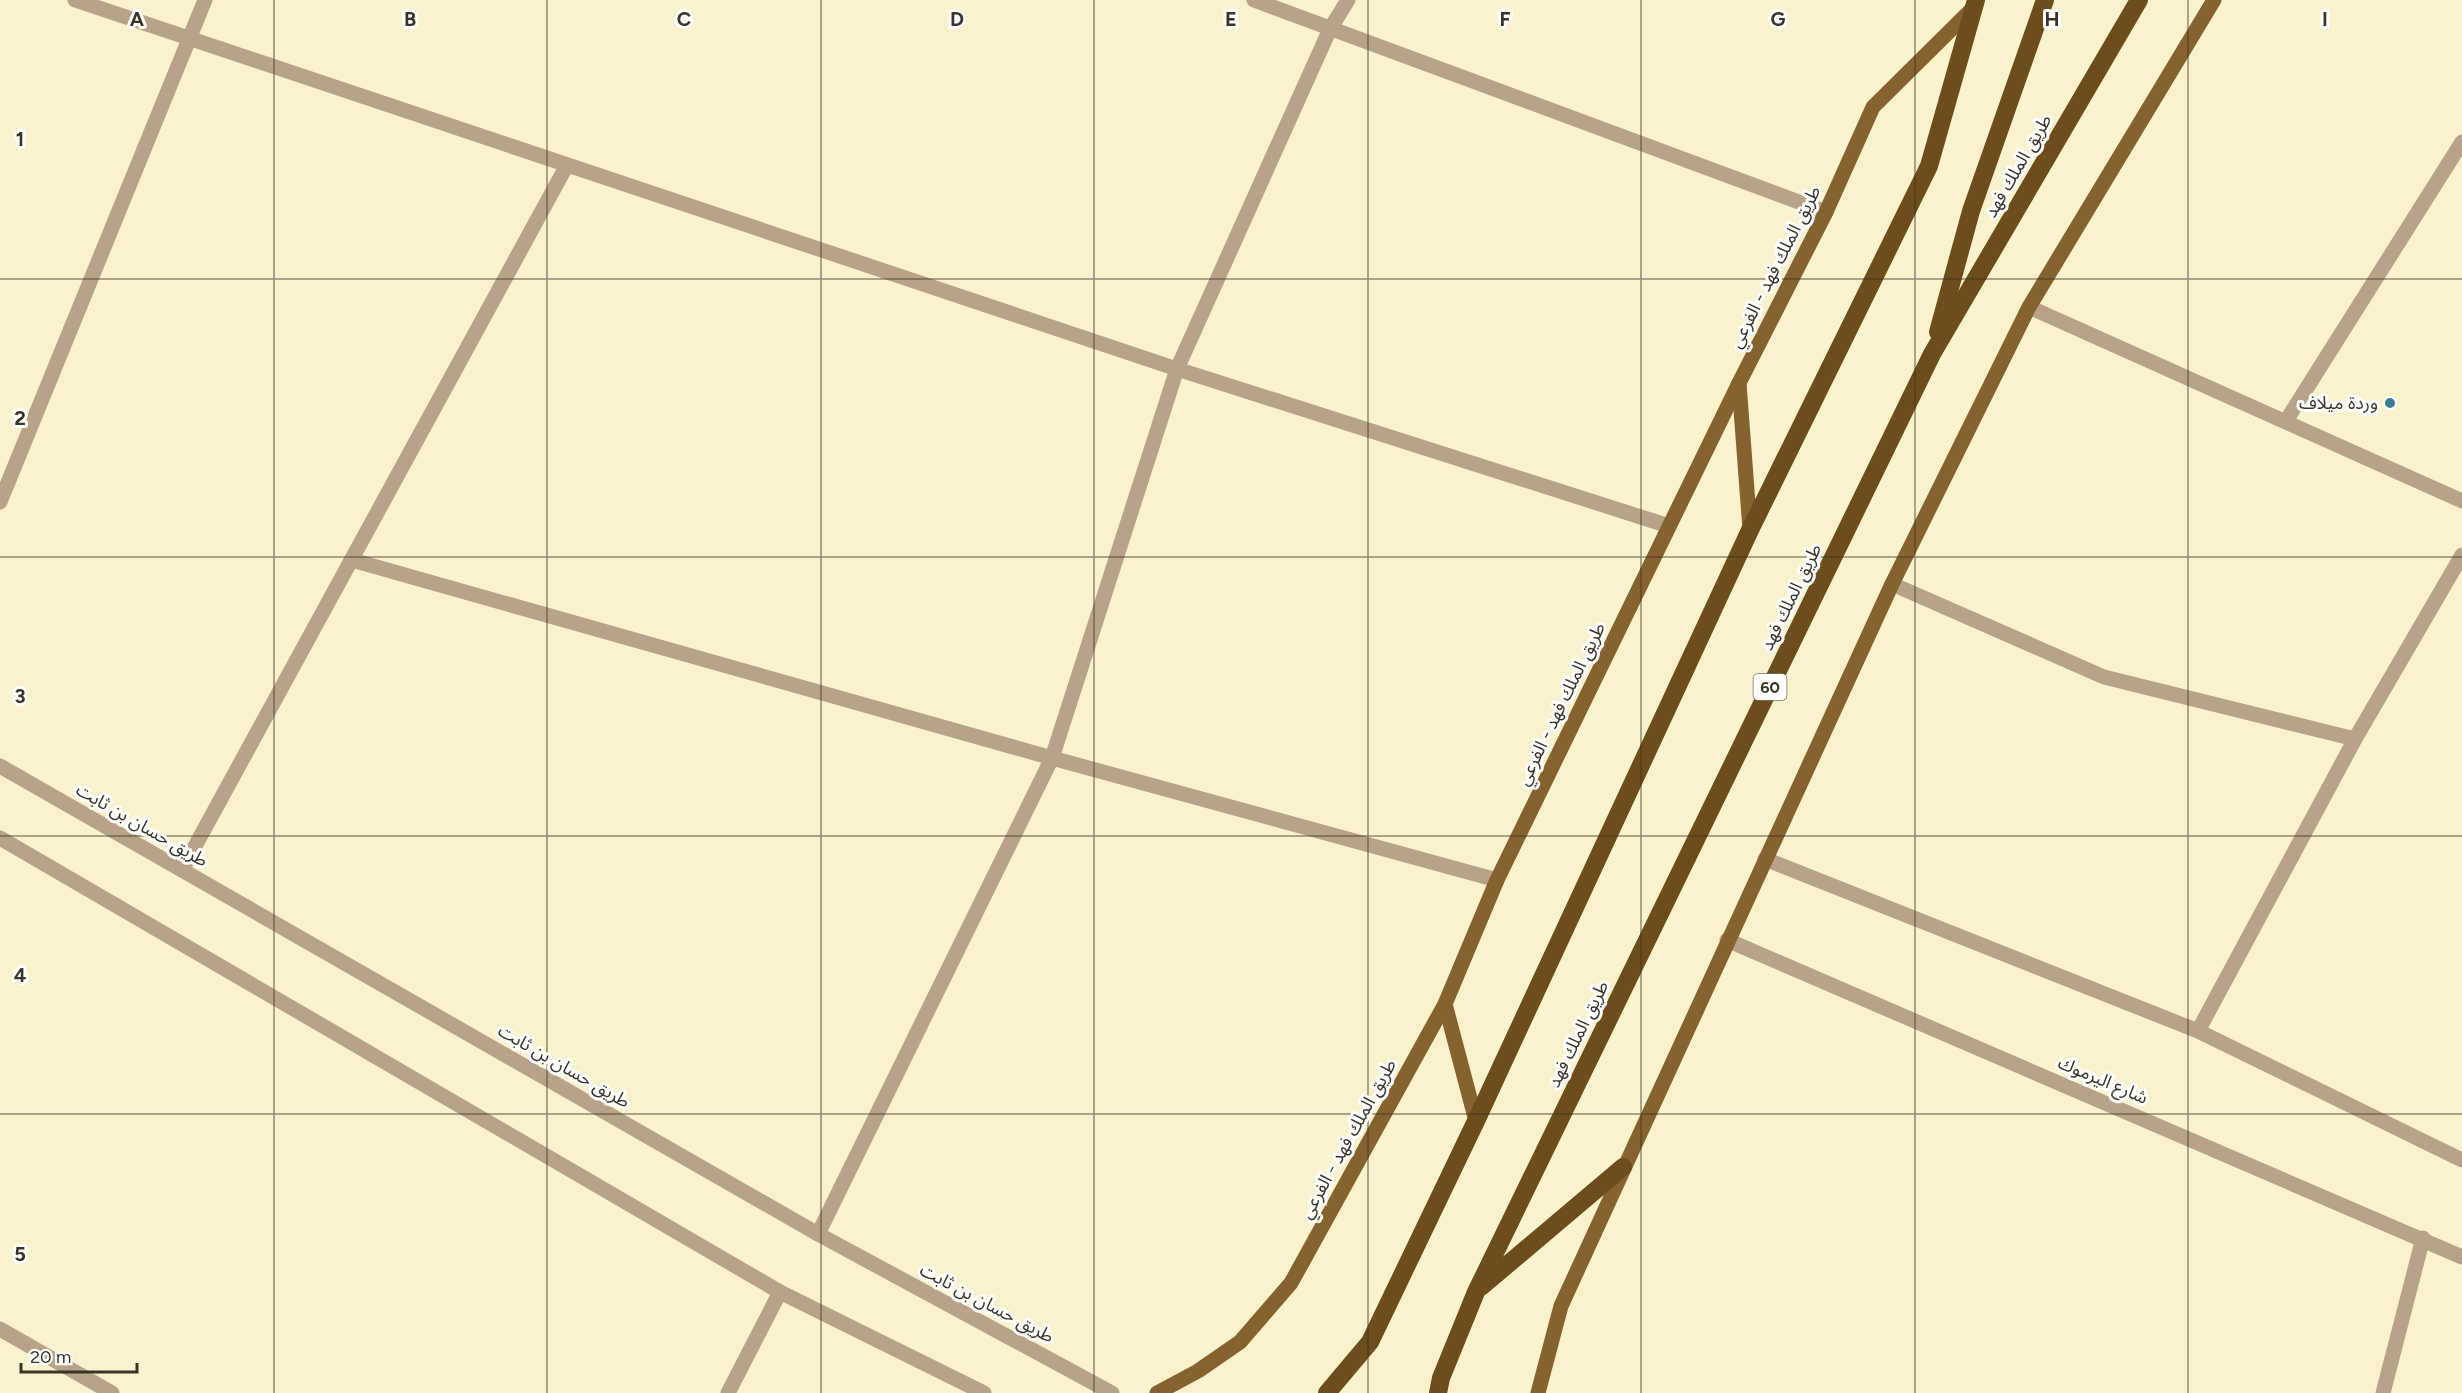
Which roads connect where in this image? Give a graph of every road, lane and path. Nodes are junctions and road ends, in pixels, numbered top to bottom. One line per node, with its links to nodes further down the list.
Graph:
1 (75, 0): 10 (street)
2 (205, 0): 10 (street)
3 (1254, 0): 9 (street)
4 (1348, 0): 9 (street)
5 (2045, 0): 15 (highway)
6 (2139, 0): 15 (highway, طريق الملك فهد / 60)
7 (2214, 0): 14 (main road)
8 (1975, 3): 13 (main road, طريق الملك فهد - الفرعي); 22 (highway)
9 (1330, 29): 13 (street); 16 (street)
10 (190, 38): 12 (street); 20 (street)
11 (2462, 142): 18 (street)
12 (567, 165): 16 (street); 24 (street)
13 (1826, 212): 17 (main road, طريق الملك فهد - الفرعي)
14 (2029, 308): 18 (street); 25 (main road)
15 (1932, 354): 43 (highway, طريق الملك فهد / 60)
16 (1177, 369): 21 (street); 27 (street)
17 (1739, 383): 21 (main road, طريق الملك فهد - الفرعي); 22 (main road)
18 (2286, 421): 19 (street)
19 (2462, 501)
20 (0, 502)
21 (1669, 526): 32 (main road, طريق الملك فهد - الفرعي)
22 (1750, 530): 36 (highway)
23 (2462, 555): 26 (street)
24 (352, 560): 27 (street); 31 (street)
25 (1892, 584): 26 (street); 30 (main road)
26 (2355, 739): 35 (street)
27 (1052, 758): 32 (street); 39 (street)
28 (0, 766): 31 (street, طريق حسان بن ثابت)
29 (0, 838): 42 (street)
30 (1765, 859): 33 (main road); 35 (street)
31 (182, 870): 39 (street, طريق حسان بن ثابت)
32 (1497, 880): 34 (main road, طريق الملك فهد - الفرعي)
33 (1727, 940): 38 (main road); 40 (street, شارع اليرموك)
34 (1445, 1004): 36 (main road); 49 (main road, طريق الملك فهد - الفرعي)
35 (2198, 1032): 37 (street)
36 (1476, 1121): 50 (highway)
37 (2462, 1160)
38 (1623, 1167): 43 (highway); 52 (main road)
39 (818, 1234): 48 (street, طريق حسان بن ثابت)
40 (2423, 1238): 41 (street, شارع اليرموك); 53 (street)
41 (2462, 1257)
42 (780, 1292): 46 (street); 47 (street)
43 (1476, 1292): 51 (highway, طريق الملك فهد / 60)
44 (0, 1329): 45 (street)
45 (112, 1393)
46 (728, 1393)
47 (984, 1393)
48 (1112, 1393)
49 (1157, 1393)
50 (1327, 1393)
51 (1438, 1393)
52 (1538, 1393)
53 (2383, 1393)

